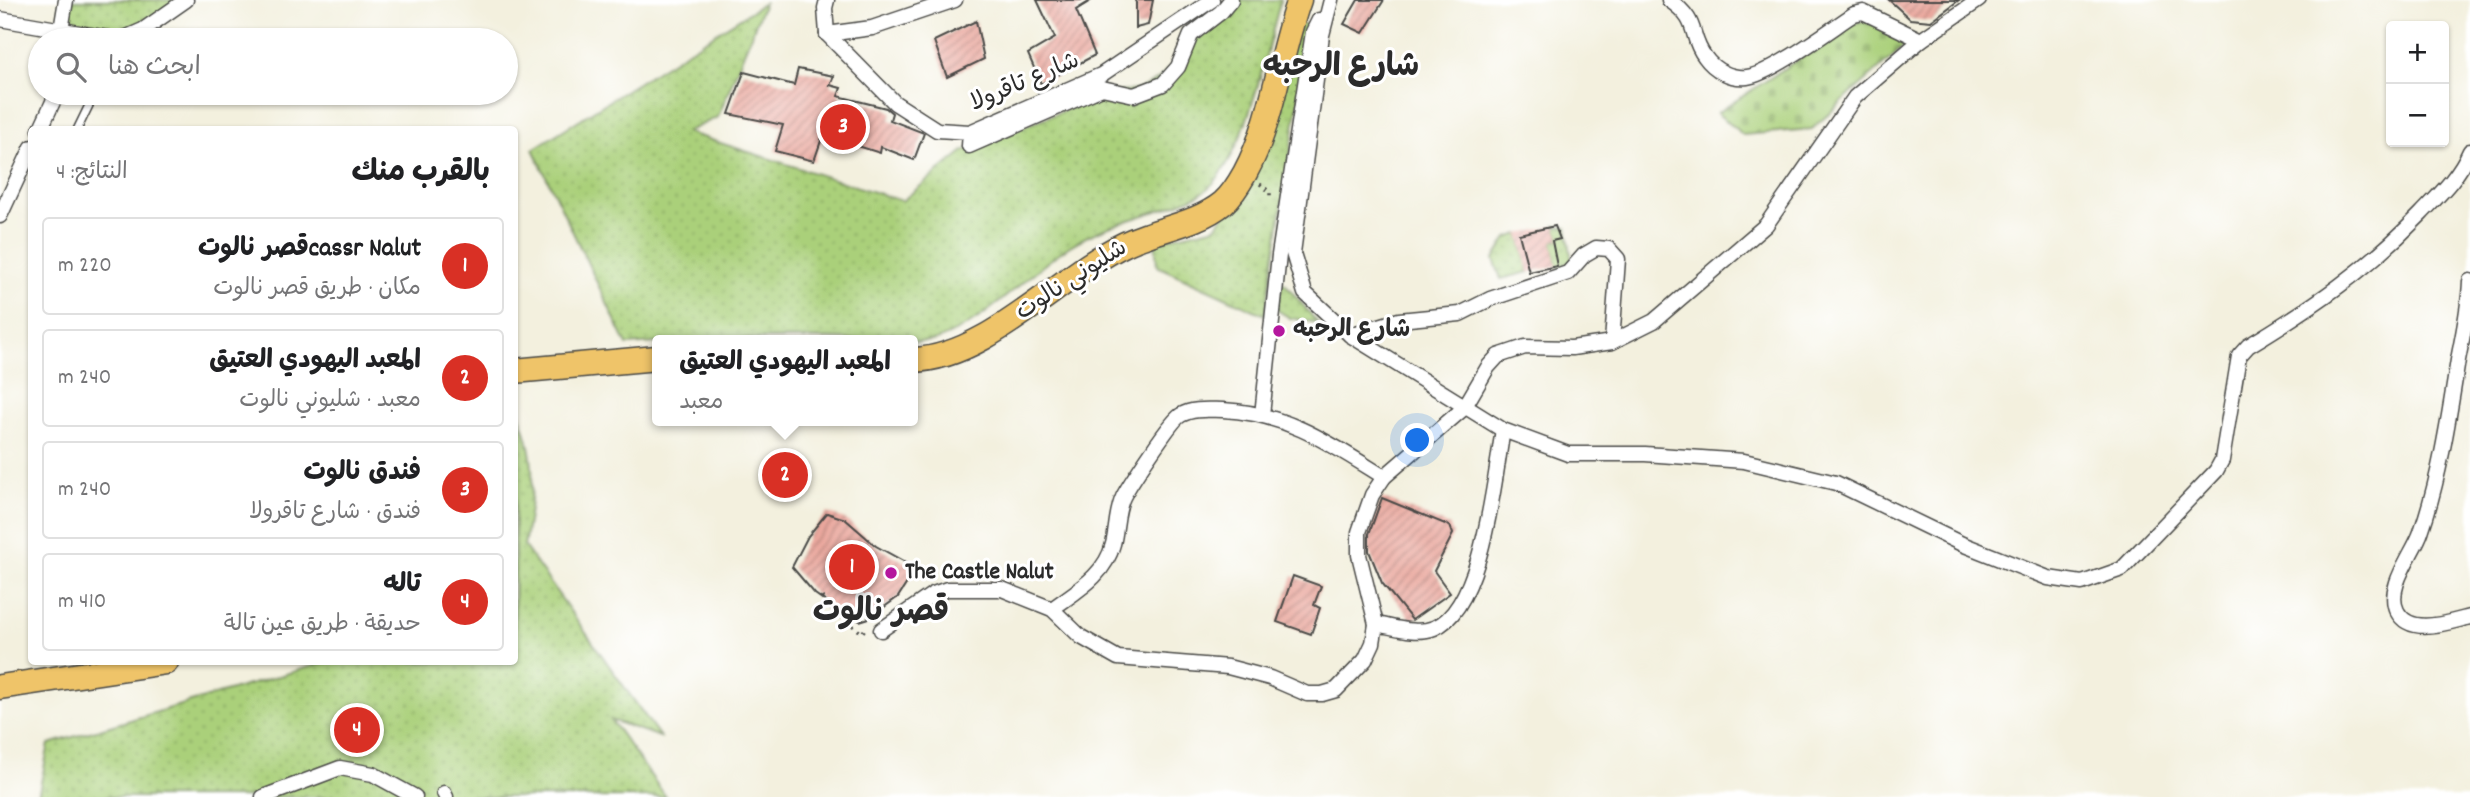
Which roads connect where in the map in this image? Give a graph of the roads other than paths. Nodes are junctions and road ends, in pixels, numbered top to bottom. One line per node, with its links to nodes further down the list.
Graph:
1 (65, 0): 13 (street)
2 (186, 0): 14 (street)
3 (827, 0): 15 (street)
4 (955, 0): 15 (street)
5 (1212, 0): 21 (street, شارع تاقرولا)
6 (1231, 0): 21 (street)
7 (1299, 0): 30 (highway, شليوني نالوت)
8 (1669, 0): 16 (street)
9 (1979, 0): 16 (street)
10 (1330, 4): 27 (street); 33 (street)
11 (0, 19): 12 (street)
12 (50, 28)
13 (61, 28)
14 (146, 28)
15 (827, 34): 21 (street, شارع تاقرولا)
16 (1921, 40): 28 (street)
17 (51, 105): 19 (street)
18 (89, 105): 20 (lane)
19 (42, 126)
20 (79, 126)
21 (970, 132)
22 (2470, 151): 34 (street)
23 (28, 153): 24 (street)
24 (7, 186): 25 (street)
25 (0, 216)
26 (2470, 281): 37 (street)
27 (1349, 335): 28 (street); 32 (street)
28 (1612, 342): 32 (street)
29 (652, 358): 31 (highway)
30 (918, 360)
31 (518, 371)
32 (1464, 408): 34 (street); 35 (street)
33 (1262, 415): 35 (street); 36 (street)
34 (1503, 430): 38 (street)
35 (1384, 477): 38 (street)
36 (1052, 609): 38 (street); 39 (street)
37 (2470, 617)
38 (1376, 624)
39 (881, 630)
40 (146, 665): 41 (highway)
41 (0, 687)
42 (264, 797): 43 (street)
43 (415, 797)

